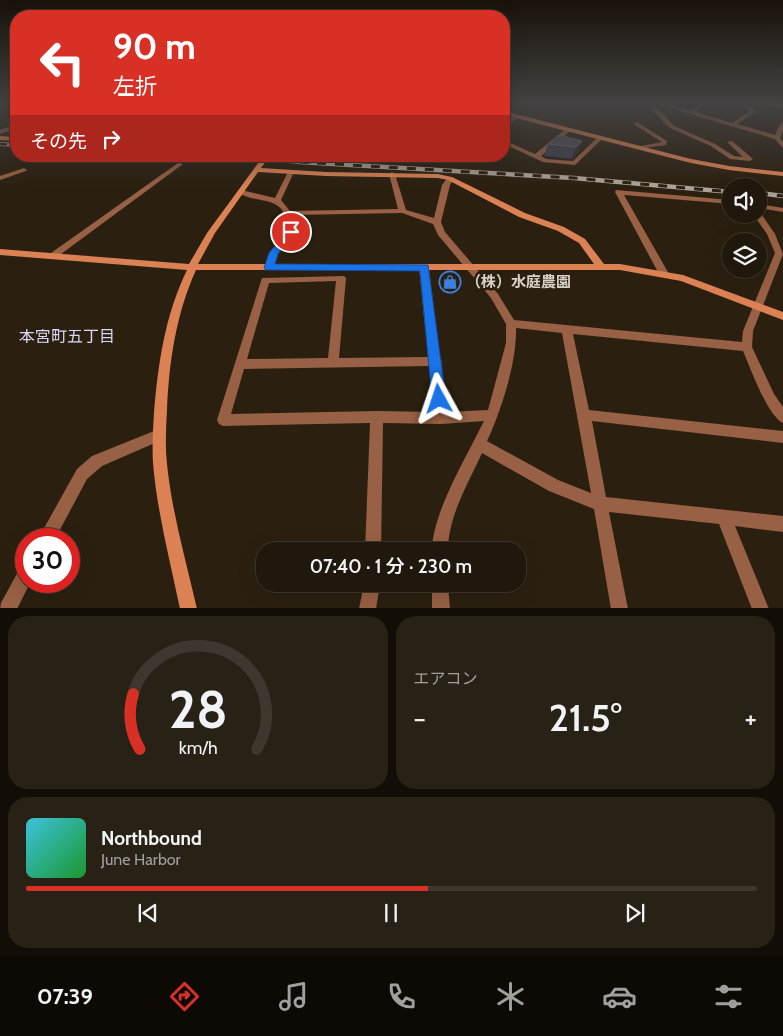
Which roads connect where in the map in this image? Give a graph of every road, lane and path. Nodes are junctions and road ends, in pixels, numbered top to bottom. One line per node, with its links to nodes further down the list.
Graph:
1 (568, 130): 13 (street)
2 (569, 130): 7 (street)
3 (647, 130): 12 (street)
4 (680, 130): 9 (street)
5 (751, 130): 8 (street)
6 (780, 130): 8 (street)
7 (600, 138): 12 (street); 13 (street)
8 (777, 138): 11 (street)
9 (730, 142)
10 (510, 145): 13 (street)
11 (783, 146)
12 (638, 148): 19 (street)
13 (536, 157)
14 (261, 163): 17 (street); 22 (street)
15 (180, 164): 34 (street)
16 (24, 170): 20 (street)
17 (291, 172): 18 (street); 23 (street)
18 (392, 174): 21 (street); 27 (street)
19 (783, 174)
20 (0, 178)
21 (450, 178): 29 (street); 37 (street)
22 (242, 192): 23 (street); 35 (street)
23 (277, 201): 28 (street)
24 (722, 201): 41 (street)
25 (767, 207): 26 (street)
26 (783, 210)
27 (403, 211): 28 (street); 29 (street)
28 (288, 213): 38 (street)
29 (437, 222): 36 (street)
30 (763, 223): 31 (street)
31 (771, 234): 32 (street); 40 (street)
32 (783, 236)
33 (0, 252): 34 (street)
34 (54, 255): 35 (street)
35 (192, 267): 38 (street); 55 (street)
36 (472, 267): 37 (street); 39 (street); 44 (street)
37 (601, 267): 41 (street)
38 (269, 268): 39 (street)
39 (424, 268): 47 (street)
40 (778, 273): 42 (street)
41 (664, 274): 42 (street)
42 (758, 306): 43 (street); 46 (street)
43 (783, 316)
44 (511, 324): 45 (street); 50 (street)
45 (567, 330): 46 (street); 51 (street)
46 (747, 347): 52 (street)
47 (436, 361): 48 (street); 54 (street)
48 (333, 363): 49 (street); 49 (street)
49 (241, 364): 53 (street)
50 (492, 415): 54 (street); 57 (street)
51 (585, 415): 56 (street); 58 (street)
52 (783, 416)
53 (377, 417): 54 (street); 62 (street)
54 (441, 418)
55 (159, 435): 61 (street); 68 (street)
56 (783, 437)
57 (479, 444): 58 (street); 63 (street)
58 (598, 503): 59 (street); 71 (street)
59 (724, 517): 60 (street); 72 (street)
60 (783, 524)
61 (52, 528)
62 (373, 542)
63 (440, 542)
64 (370, 592): 69 (street)
65 (440, 592): 70 (street)
66 (15, 593): 67 (street)
67 (7, 608)
68 (189, 608)
69 (367, 608)
70 (441, 608)
71 (620, 608)
72 (761, 608)

